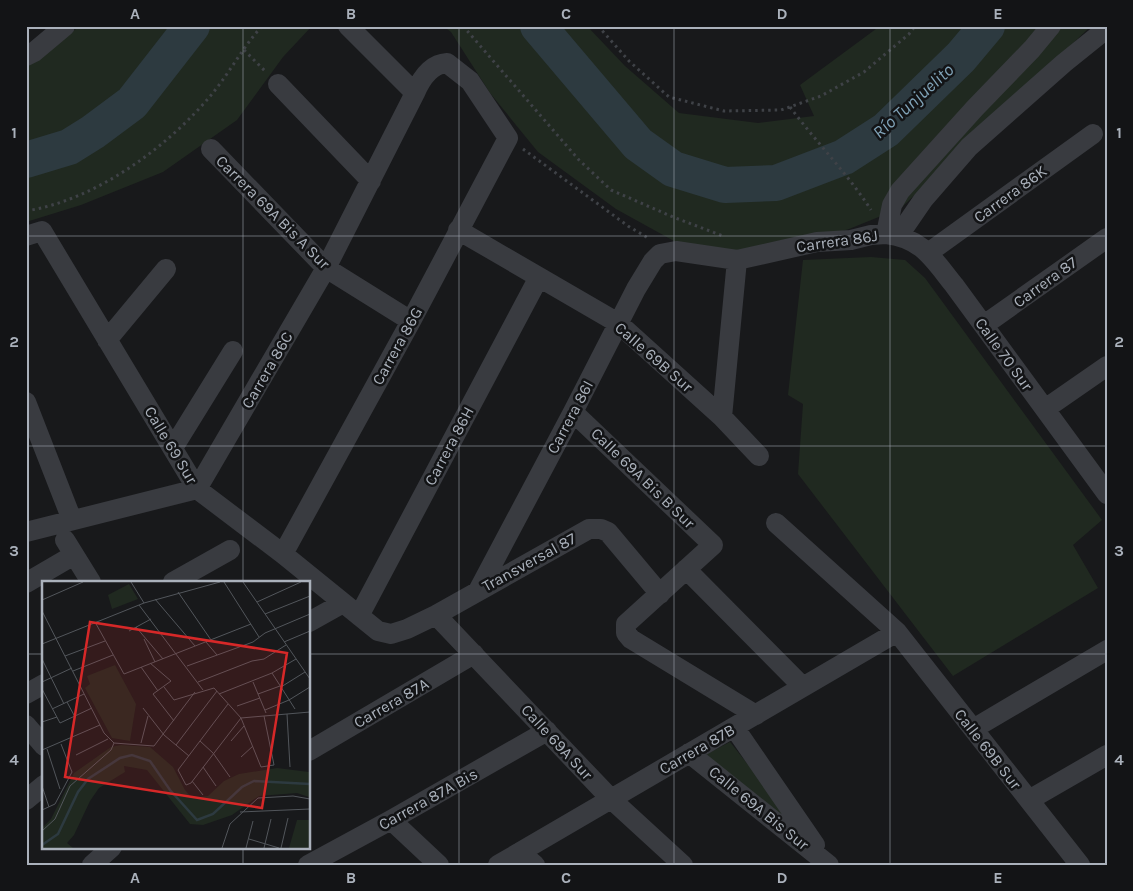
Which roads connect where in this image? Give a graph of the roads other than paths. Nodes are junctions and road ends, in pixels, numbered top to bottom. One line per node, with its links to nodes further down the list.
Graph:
1 (65, 26): 5 (street)
2 (348, 26): 7 (street)
3 (1051, 26): 14 (street, Carrera 86J)
4 (1104, 35): 14 (street)
5 (26, 56)
6 (278, 84): 11 (street)
7 (416, 93): 9 (street, Carrera 86C); 11 (street, Carrera 86C)
8 (1093, 134): 16 (street, Carrera 86K)
9 (508, 138): 12 (street, Carrera 86G)
10 (211, 149): 18 (street, Carrera 69A Bis A Sur)
11 (371, 181): 18 (street, Carrera 86C)
12 (458, 230): 20 (street, Calle 69B Sur); 21 (street, Carrera 86G)
13 (34, 234): 24 (street, Calle 69 Sur)
14 (893, 235): 16 (street, Calle 70 Sur); 17 (street, Carrera 86J)
15 (1107, 238): 23 (street, Carrera 87)
16 (928, 253): 23 (street, Calle 70 Sur)
17 (737, 260): 22 (street, Carrera 86I); 30 (street)
18 (326, 268): 21 (street, Carrera 69A Bis A Sur); 34 (street, Carrera 86C)
19 (166, 269): 24 (street)
20 (539, 277): 22 (street, Calle 69B Sur); 48 (street, Carrera 86H)
21 (411, 321): 39 (street, Carrera 86G)
22 (618, 323): 29 (street, Carrera 86I); 30 (street, Calle 69B Sur)
23 (984, 325): 28 (street, Calle 70 Sur)
24 (107, 340): 31 (street, Calle 69 Sur)
25 (233, 351): 31 (street)
26 (1107, 366): 28 (street)
27 (26, 402): 35 (street)
28 (1045, 409): 33 (street, Calle 70 Sur)
29 (574, 412): 40 (street, Calle 69A Bis B Sur); 44 (street, Carrera 86I)
30 (722, 417): 32 (street, Calle 69B Sur)
31 (173, 448): 34 (street, Calle 69 Sur)
32 (759, 456)
33 (1104, 484)
34 (197, 489): 35 (street); 39 (street, Calle 69 Sur)
35 (72, 520): 37 (street)
36 (776, 523): 51 (street, Calle 69B Sur)
37 (26, 532)
38 (230, 550): 42 (street)
39 (283, 554): 46 (street, Calle 69 Sur)
40 (686, 569): 45 (street); 55 (street)
41 (90, 581): 43 (street)
42 (175, 581)
43 (26, 583)
44 (478, 591): 45 (street, Transversal 87); 47 (street, Transversal 87)
45 (660, 594): 57 (street)
46 (343, 603): 48 (street, Calle 69 Sur); 49 (street)
47 (436, 614): 50 (street, Transversal 87); 53 (street, Calle 69A Sur)
48 (359, 616): 50 (street, Calle 69 Sur)
49 (310, 621)
50 (378, 630)
51 (896, 632): 55 (street, Carrera 87B); 60 (street, Calle 69B Sur)
52 (1107, 650): 60 (street)
53 (474, 654): 61 (street, Calle 69A Sur); 63 (street, Carrera 87A)
54 (42, 685): 56 (street)
55 (803, 687): 57 (street, Carrera 87B)
56 (26, 694)
57 (756, 714): 59 (street, Carrera 87B)
58 (26, 726): 62 (street)
59 (734, 727): 64 (street, Carrera 87B); 73 (street, Calle 69A Bis Sur)
60 (973, 729): 69 (street, Calle 69B Sur)
61 (547, 731): 67 (street, Calle 69A Sur); 70 (street, Carrera 87A Bis)
62 (42, 744)
63 (310, 750)
64 (689, 753): 67 (street, Carrera 87B); 73 (street, Calle 69A Bis Sur)
65 (1107, 755): 69 (street)
66 (42, 787): 68 (street)
67 (611, 799): 72 (street, Carrera 87B); 78 (street, Calle 69A Sur)
68 (26, 800)
69 (1029, 800): 79 (street, Calle 69B Sur)
70 (391, 820): 75 (street, Carrera 87A Bis); 76 (street)
71 (111, 848): 74 (street)
72 (527, 858): 77 (street, Carrera 87B)
73 (829, 864)
74 (92, 865)
75 (308, 865)
76 (439, 865)
77 (498, 865)
78 (683, 865)
79 (1080, 865)

